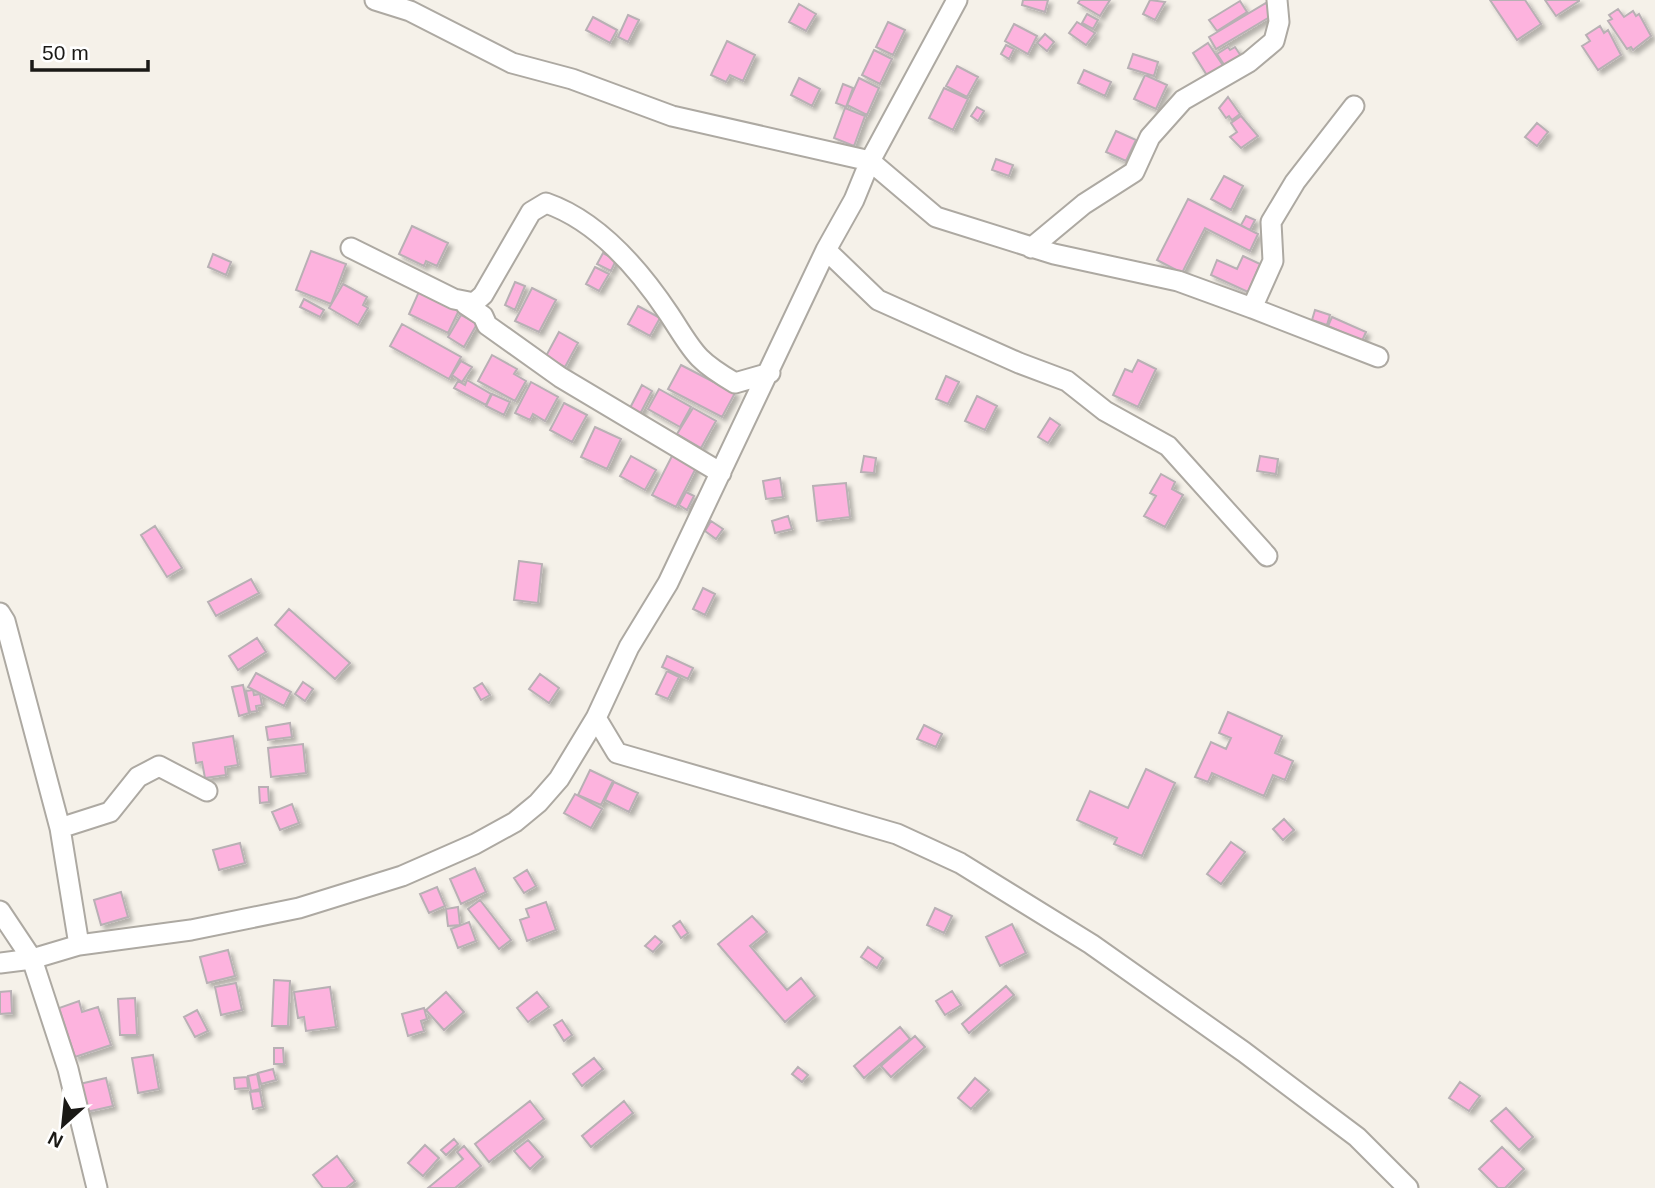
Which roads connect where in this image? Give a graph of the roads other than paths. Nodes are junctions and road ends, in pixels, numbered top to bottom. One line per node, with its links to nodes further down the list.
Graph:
1 (375, 0): 5 (street)
2 (957, 0): 5 (street)
3 (1277, 0): 7 (street)
4 (1354, 106): 10 (street)
5 (870, 161): 7 (street); 8 (street)
6 (351, 248): 9 (street)
7 (1031, 248): 10 (street)
8 (826, 250): 12 (street); 14 (street)
9 (465, 304): 12 (street); 13 (street)
10 (1252, 308): 11 (street)
11 (1378, 357)
12 (770, 373): 13 (street)
13 (721, 473): 16 (street)
14 (1267, 555)
15 (0, 613): 18 (street)
16 (596, 718): 20 (street); 24 (street)
17 (208, 790): 18 (street)
18 (60, 828): 20 (street)
19 (0, 911): 21 (street)
20 (79, 945): 21 (street)
21 (32, 959): 22 (street); 23 (street)
22 (0, 962)
23 (97, 1188)
24 (1408, 1188)

